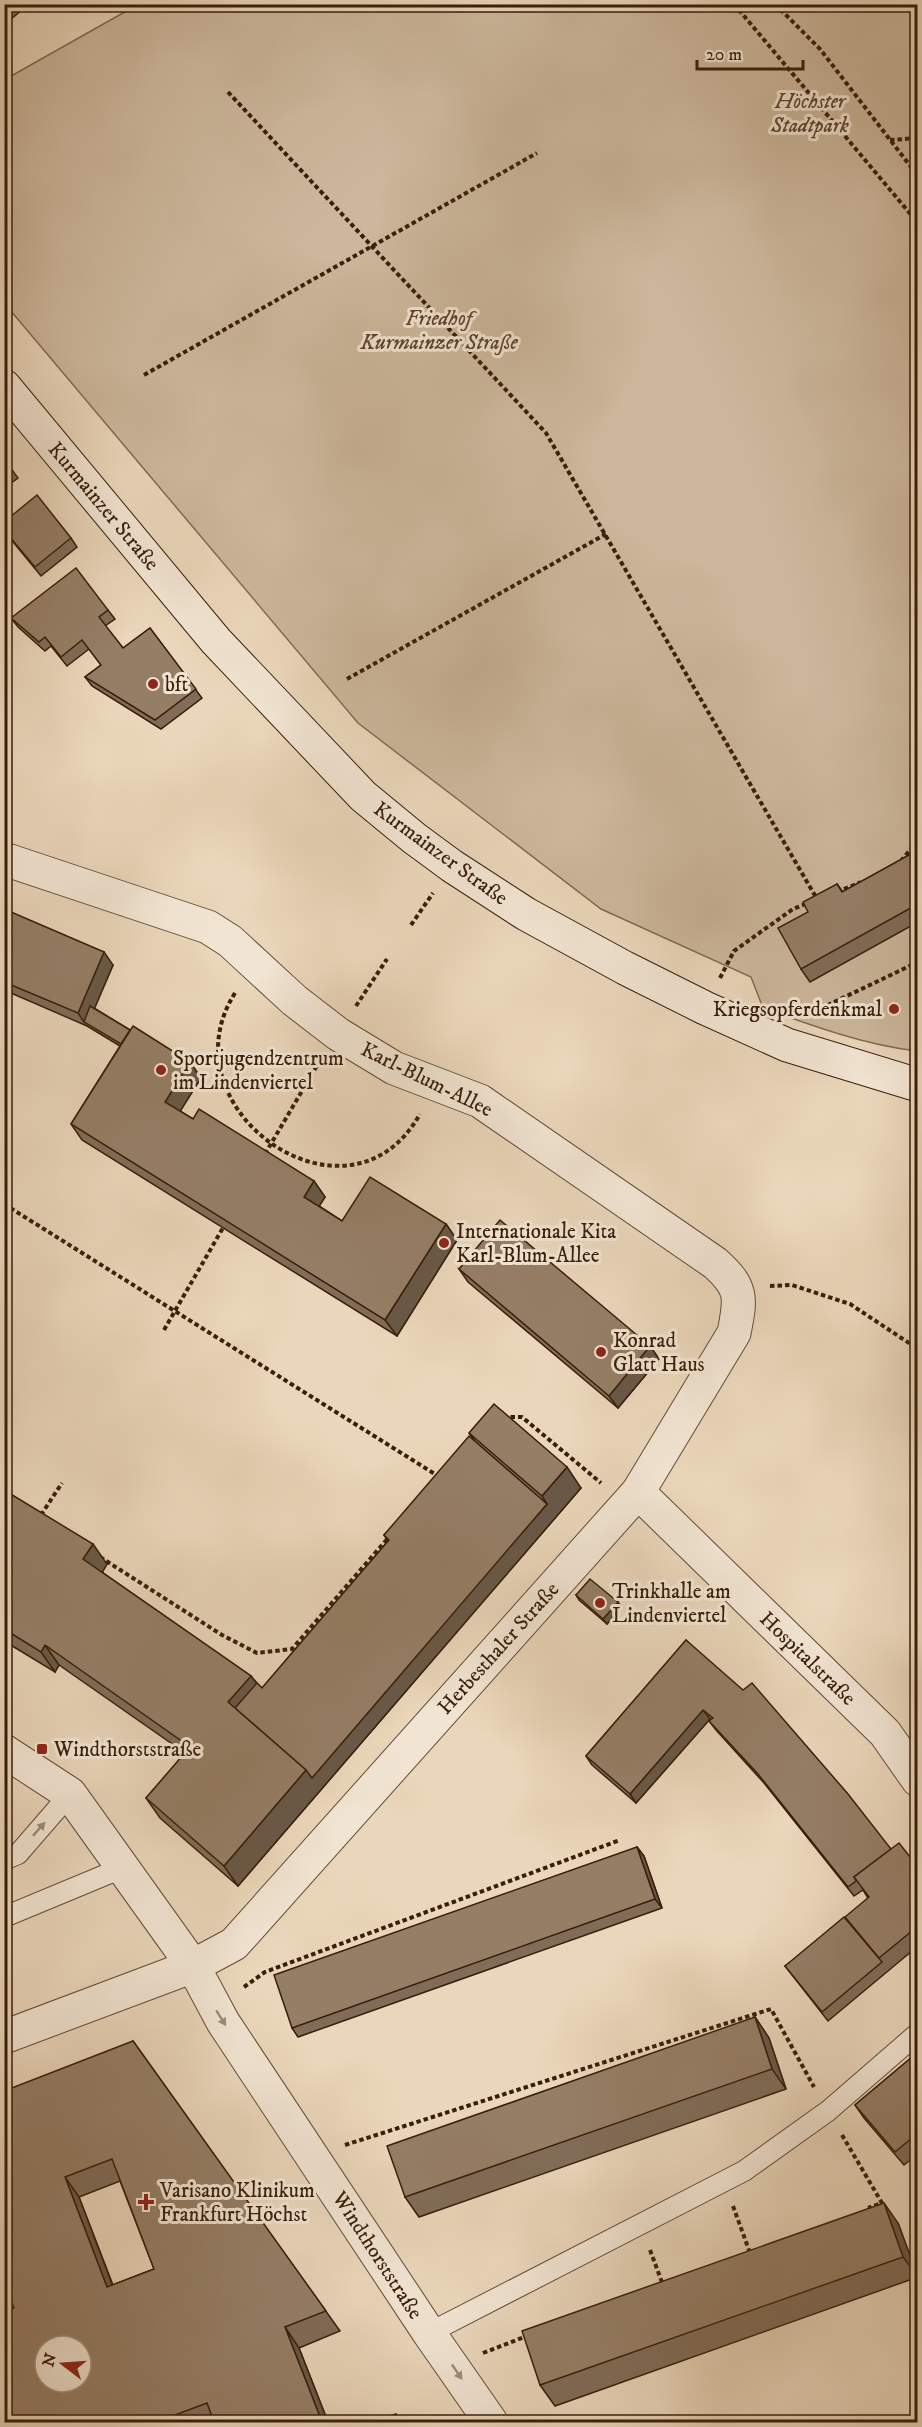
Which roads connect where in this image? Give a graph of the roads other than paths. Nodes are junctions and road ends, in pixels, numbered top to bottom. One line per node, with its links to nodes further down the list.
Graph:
1 (4, 387): 3 (street, Kurmainzer Straße)
2 (4, 859): 4 (street, Karl-Blum-Allee)
3 (918, 1085)
4 (737, 1286): 5 (street, Herbesthaler Straße)
5 (632, 1498): 7 (street, Hospitalstraße); 12 (street, Herbesthaler Straße)
6 (4, 1751): 8 (street, Windthorststraße)
7 (918, 1780)
8 (70, 1794): 9 (lane, one-way to 8); 10 (street, Windthorststraße)
9 (4, 1860)
10 (123, 1868): 11 (lane); 12 (street, Windthorststraße)
11 (4, 1917)
12 (194, 1966): 14 (street, Herbesthaler Straße); 15 (street, Windthorststraße, one-way to 15)
13 (918, 2032): 15 (lane)
14 (4, 2037)
15 (429, 2333): 16 (street, Windthorststraße, one-way to 16)
16 (491, 2422)

